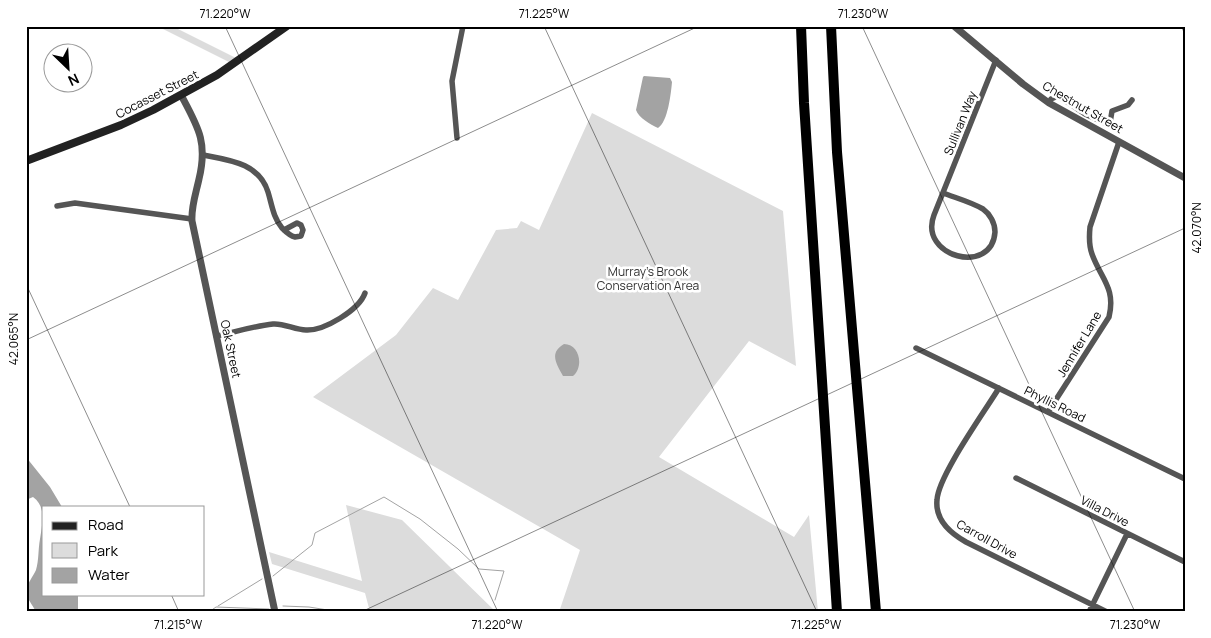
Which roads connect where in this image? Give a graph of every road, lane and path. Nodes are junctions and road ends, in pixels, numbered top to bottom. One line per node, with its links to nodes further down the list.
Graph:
1 (287, 26): 7 (main road, Cocasset Street)
2 (463, 26): 10 (street)
3 (801, 26): 30 (highway)
4 (831, 26): 31 (highway)
5 (954, 26): 6 (street, Chestnut Street)
6 (996, 60): 9 (street, Chestnut Street); 15 (street, Sullivan Way)
7 (181, 95): 12 (street, Oak Street); 13 (main road, Cocasset Street)
8 (1132, 100): 9 (street)
9 (1049, 103): 11 (street, Chestnut Street)
10 (456, 138)
11 (1119, 142): 14 (street, Chestnut Street); 23 (street, Jennifer Lane)
12 (204, 155): 17 (street, Oak Street); 18 (street)
13 (26, 161)
14 (1185, 178)
15 (943, 193): 15 (street, Sullivan Way)
16 (57, 206): 17 (street)
17 (192, 219): 20 (street, Oak Street)
18 (284, 230)
19 (365, 293): 20 (street)
20 (216, 336): 29 (street, Oak Street)
21 (916, 348): 22 (street, Phyllis Road)
22 (999, 388): 23 (street, Phyllis Road); 28 (street, Carroll Drive)
23 (1048, 412): 25 (street, Phyllis Road)
24 (1016, 478): 26 (street, Villa Drive)
25 (1185, 479)
26 (1127, 534): 27 (street, Villa Drive); 28 (street)
27 (1185, 562)
28 (1092, 604): 32 (street); 33 (street, Carroll Drive)
29 (275, 612)
30 (836, 612)
31 (876, 612)
32 (1089, 612)
33 (1107, 612)

